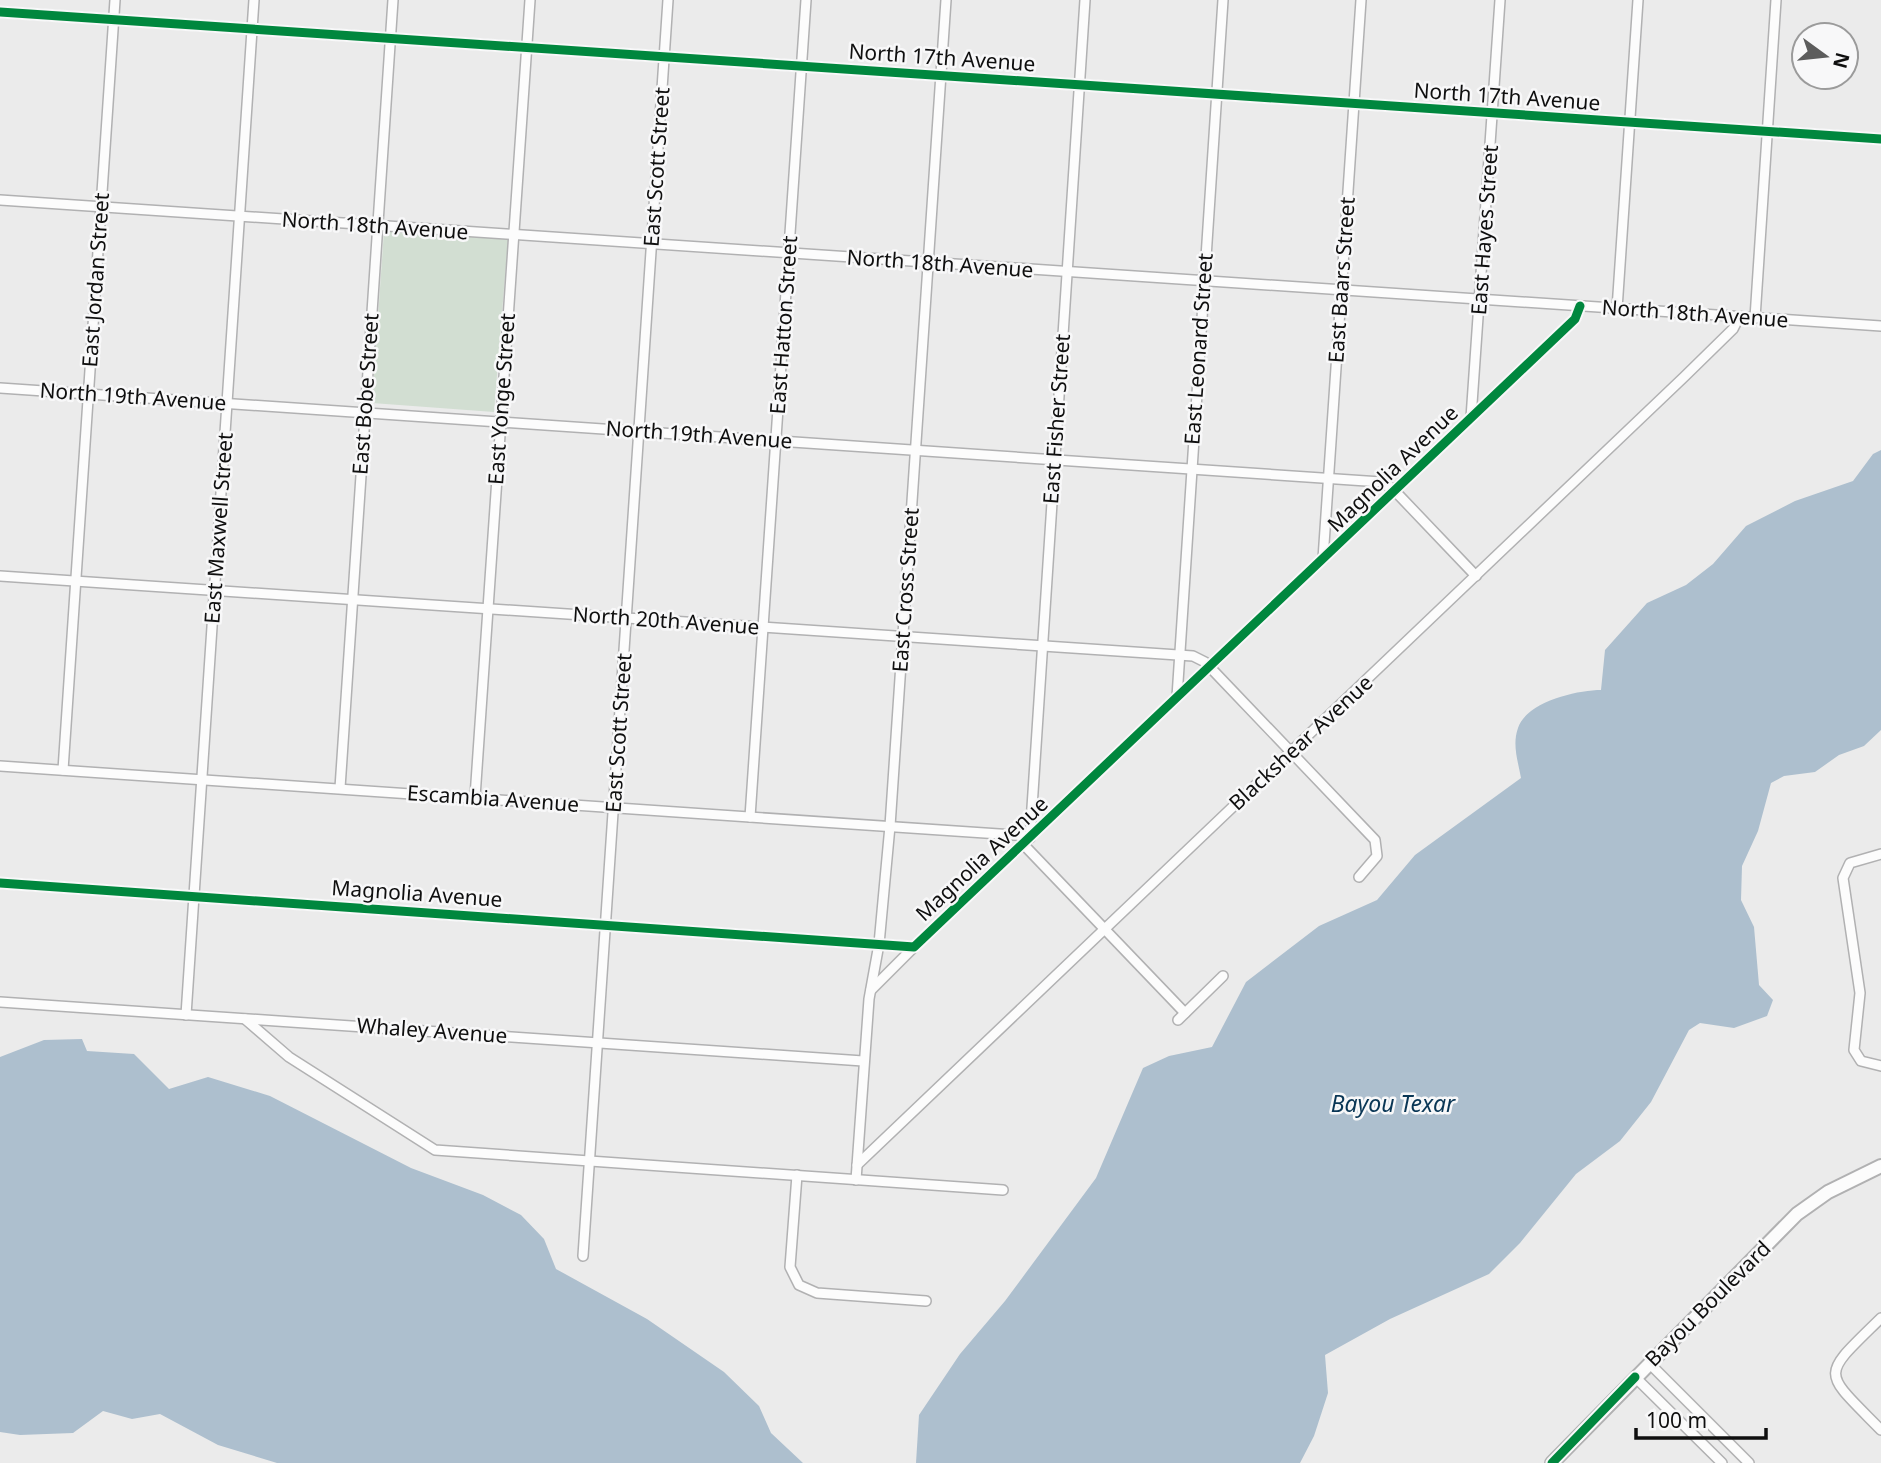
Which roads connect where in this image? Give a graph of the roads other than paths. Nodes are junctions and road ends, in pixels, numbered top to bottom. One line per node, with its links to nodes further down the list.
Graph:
1 (116, 0): 15 (street, East Jordan Street)
2 (254, 0): 16 (street, East Maxwell Street)
3 (393, 0): 17 (street, East Bobe Street)
4 (530, 0): 18 (street, East Yonge Street)
5 (668, 0): 19 (street, East Scott Street)
6 (806, 0): 20 (street, East Hatton Street)
7 (946, 0): 21 (street, East Cross Street)
8 (1084, 0): 22 (street, East Fisher Street)
9 (1223, 0): 23 (street, East Leonard Street)
10 (1361, 0): 24 (street, East Baars Street)
11 (1500, 0): 25 (street, East Hayes Street)
12 (1638, 0): 26 (street)
13 (1776, 0): 27 (street)
14 (0, 12): 15 (street, North 17th Avenue)
15 (114, 20): 16 (street, North 17th Avenue); 30 (street, East Jordan Street)
16 (252, 29): 17 (street, North 17th Avenue); 31 (street, East Maxwell Street)
17 (390, 38): 18 (street, North 17th Avenue); 32 (street, East Bobe Street)
18 (526, 48): 19 (street, North 17th Avenue); 33 (street, East Yonge Street)
19 (665, 57): 20 (street, North 17th Avenue); 34 (street, East Scott Street)
20 (802, 66): 21 (street, North 17th Avenue); 35 (street, East Hatton Street)
21 (940, 76): 22 (street, North 17th Avenue); 36 (street, East Cross Street)
22 (1079, 85): 23 (street, North 17th Avenue); 37 (street, East Fisher Street)
23 (1216, 94): 24 (street, North 17th Avenue); 38 (street, East Leonard Street)
24 (1354, 104): 25 (street, North 17th Avenue); 39 (street, East Baars Street)
25 (1493, 113): 26 (street, North 17th Avenue); 40 (street, East Hayes Street)
26 (1630, 122): 27 (street, North 17th Avenue); 42 (street)
27 (1767, 132): 28 (street, North 17th Avenue); 44 (street)
28 (1881, 139)
29 (0, 200): 30 (street, North 18th Avenue)
30 (101, 208): 31 (street, North 18th Avenue); 47 (street, East Jordan Street)
31 (240, 216): 32 (street, North 18th Avenue); 48 (street, East Maxwell Street)
32 (378, 226): 33 (street, North 18th Avenue); 49 (street, East Bobe Street)
33 (513, 235): 34 (street, North 18th Avenue); 51 (street, East Yonge Street)
34 (652, 244): 35 (street, North 18th Avenue); 52 (street, East Scott Street)
35 (789, 254): 36 (street, North 18th Avenue); 53 (street, East Hatton Street)
36 (928, 263): 37 (street, North 18th Avenue); 54 (street, East Cross Street)
37 (1067, 272): 38 (street, North 18th Avenue); 55 (street, East Fisher Street)
38 (1203, 281): 39 (street, North 18th Avenue); 56 (street, East Leonard Street)
39 (1341, 290): 40 (street, North 18th Avenue); 57 (street, East Baars Street)
40 (1480, 300): 41 (street, North 18th Avenue); 50 (street, East Hayes Street)
41 (1580, 306): 42 (street, North 18th Avenue); 50 (street, Magnolia Avenue)
42 (1617, 309): 43 (street, North 18th Avenue)
43 (1740, 317): 44 (street, North 18th Avenue); 61 (street, Blackshear Avenue)
44 (1755, 318): 45 (street, North 18th Avenue)
45 (1881, 326)
46 (0, 388): 47 (street, North 19th Avenue)
47 (89, 394): 48 (street, North 19th Avenue); 62 (street, East Jordan Street)
48 (227, 404): 49 (street, North 19th Avenue); 63 (street, East Maxwell Street)
49 (365, 413): 51 (street, North 19th Avenue); 64 (street, East Bobe Street)
50 (1471, 418): 58 (street, Magnolia Avenue)
51 (501, 422): 52 (street, North 19th Avenue); 65 (street, East Yonge Street)
52 (639, 431): 53 (street, North 19th Avenue); 66 (street, East Scott Street)
53 (776, 441): 54 (street, North 19th Avenue); 67 (street, East Hatton Street)
54 (915, 450): 55 (street, North 19th Avenue); 68 (street, East Cross Street)
55 (1054, 459): 56 (street, North 19th Avenue); 69 (street, East Fisher Street)
56 (1191, 468): 57 (street, North 19th Avenue); 70 (street, East Leonard Street)
57 (1329, 477): 58 (street, North 19th Avenue); 59 (street, East Baars Street)
58 (1395, 491): 59 (street, Magnolia Avenue); 61 (street)
59 (1323, 559): 71 (street, Magnolia Avenue)
60 (0, 576): 62 (street, North 20th Avenue)
61 (1476, 576): 73 (street, Blackshear Avenue)
62 (76, 581): 63 (street, North 20th Avenue); 75 (street, East Jordan Street)
63 (215, 590): 64 (street, North 20th Avenue); 76 (street, East Maxwell Street)
64 (353, 600): 65 (street, North 20th Avenue); 77 (street, East Bobe Street)
65 (488, 609): 66 (street, North 20th Avenue); 78 (street, East Yonge Street)
66 (627, 618): 67 (street, North 20th Avenue); 79 (street, East Scott Street)
67 (763, 627): 68 (street, North 20th Avenue); 80 (street, East Hatton Street)
68 (903, 636): 69 (street, North 20th Avenue); 81 (street, East Cross Street)
69 (1041, 645): 70 (street, North 20th Avenue); 82 (street, East Fisher Street)
70 (1178, 655): 71 (street, North 20th Avenue); 72 (street, East Leonard Street)
71 (1210, 667): 72 (street, Magnolia Avenue); 73 (street, North 20th Avenue)
72 (1177, 697): 82 (street, Magnolia Avenue)
73 (1292, 752): 84 (street, North 20th Avenue); 88 (street, Blackshear Avenue)
74 (0, 766): 75 (street, Escambia Avenue)
75 (63, 770): 76 (street, Escambia Avenue)
76 (202, 779): 77 (street, Escambia Avenue); 86 (street, East Maxwell Street)
77 (340, 788): 78 (street, Escambia Avenue)
78 (475, 797): 79 (street, Escambia Avenue)
79 (614, 807): 80 (street, Escambia Avenue); 87 (street, East Scott Street)
80 (750, 817): 81 (street, Escambia Avenue)
81 (890, 826): 82 (street, Escambia Avenue); 89 (street, East Cross Street)
82 (1027, 839): 88 (street); 90 (street, Magnolia Avenue)
83 (1881, 854): 98 (street)
84 (1359, 877)
85 (0, 883): 86 (street, Magnolia Avenue)
86 (194, 895): 87 (street, Magnolia Avenue); 94 (street, East Maxwell Street)
87 (606, 925): 89 (street, Magnolia Avenue); 96 (street, East Scott Street)
88 (1105, 929): 91 (street); 100 (street, Blackshear Avenue)
89 (879, 944): 90 (street, Magnolia Avenue); 92 (street, East Cross Street)
90 (914, 947): 92 (street, Magnolia Avenue)
91 (1223, 976)
92 (869, 999): 97 (street, East Cross Street)
93 (0, 1002): 94 (street, Whaley Avenue)
94 (186, 1015): 95 (street, Whaley Avenue)
95 (245, 1019): 96 (street, Whaley Avenue); 99 (street)
96 (598, 1043): 97 (street, Whaley Avenue); 99 (street, East Scott Street)
97 (863, 1061): 100 (street, East Cross Street)
98 (1881, 1066)
99 (590, 1162): 102 (street); 105 (street, East Scott Street)
100 (858, 1165): 103 (street, East Cross Street)
101 (1881, 1166): 108 (main road, Bayou Boulevard)
102 (797, 1175): 103 (street); 106 (street)
103 (856, 1180): 104 (street)
104 (1003, 1190)
105 (583, 1256)
106 (926, 1301)
107 (1881, 1318): 110 (street)
108 (1649, 1363): 109 (main road, Bayou Boulevard); 111 (street)
109 (1635, 1377): 112 (main road, Bayou Boulevard); 113 (street)
110 (1881, 1430)
111 (1743, 1461)
112 (1552, 1463)
113 (1722, 1463)

